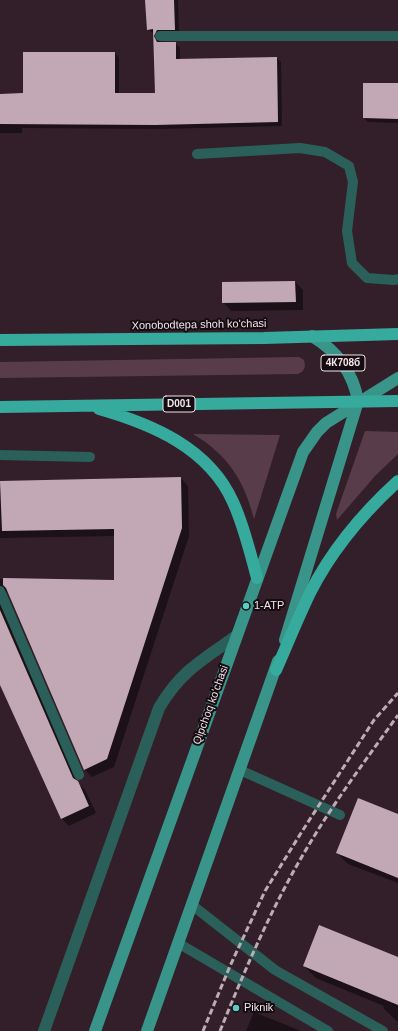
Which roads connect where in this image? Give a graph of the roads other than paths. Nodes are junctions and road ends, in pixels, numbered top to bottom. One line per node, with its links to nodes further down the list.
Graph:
1 (160, 36): 2 (lane)
2 (398, 36)
3 (197, 154): 4 (lane)
4 (398, 279)
5 (398, 334): 6 (highway, Xonobodtepa shoh ko'chasi)
6 (312, 336): 7 (highway, Xonobodtepa shoh ko'chasi); 9 (main road, 4К708б)
7 (0, 340)
8 (398, 378): 9 (main road, Qipchoq ko'chasi)
9 (358, 401): 10 (highway, D001); 11 (highway, D001); 16 (main road, Qipchoq ko'chasi); 19 (main road)
10 (398, 401)
11 (86, 405): 12 (highway, D001); 16 (highway)
12 (0, 406)
13 (0, 455): 14 (lane)
14 (90, 457)
15 (398, 481): 19 (highway)
16 (257, 578): 18 (main road, Qipchoq ko'chasi)
17 (0, 591): 21 (lane)
18 (235, 637): 25 (street); 26 (main road, Qipchoq ko'chasi)
19 (276, 670): 20 (main road)
20 (240, 770): 22 (lane); 23 (main road)
21 (79, 775)
22 (340, 815)
23 (192, 905): 24 (main road); 29 (lane)
24 (178, 943): 27 (main road); 28 (lane)
25 (44, 1031)
26 (94, 1031)
27 (147, 1031)
28 (328, 1031)
29 (383, 1031)

